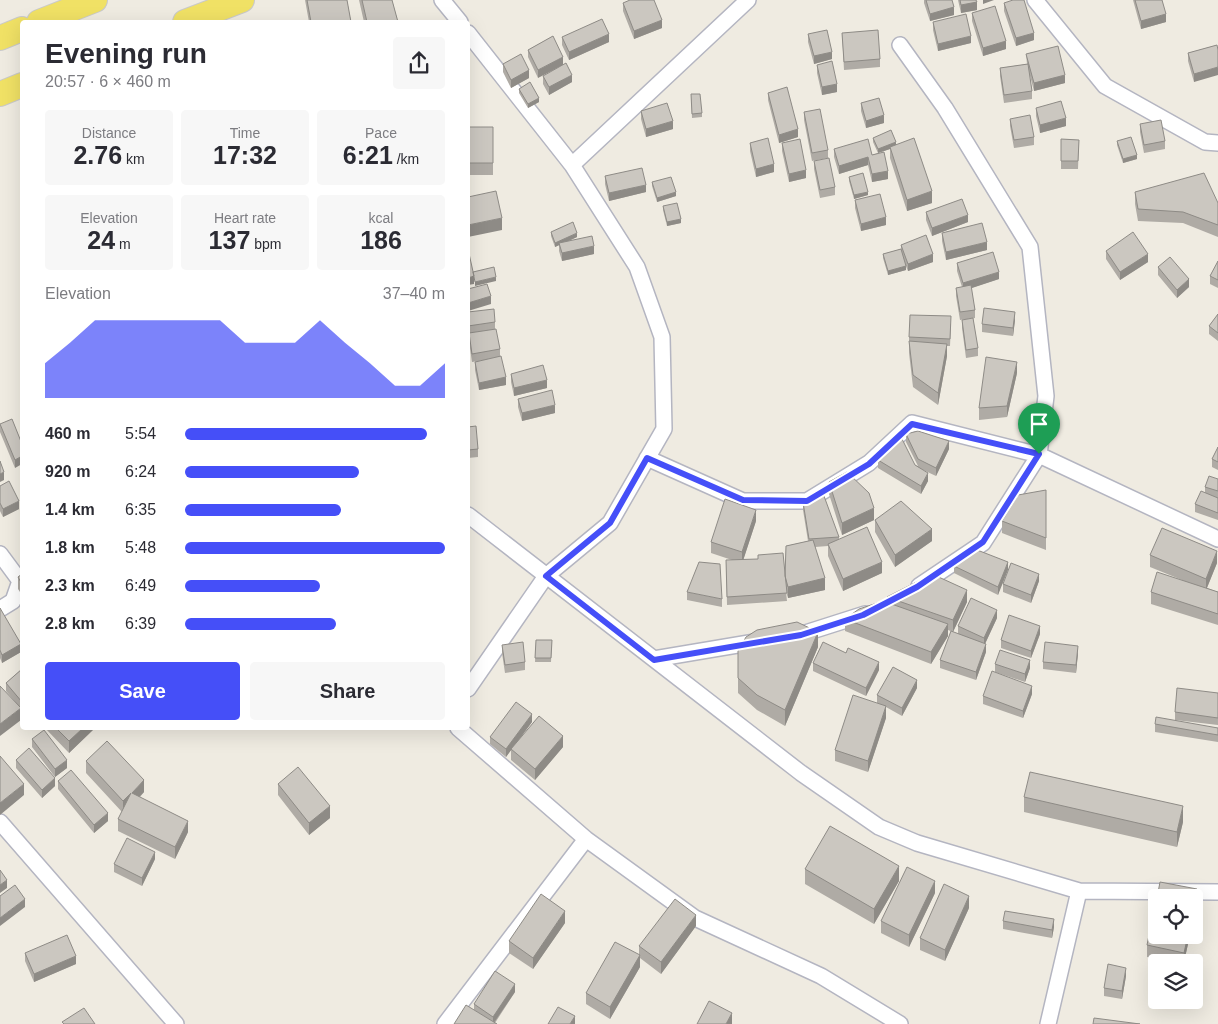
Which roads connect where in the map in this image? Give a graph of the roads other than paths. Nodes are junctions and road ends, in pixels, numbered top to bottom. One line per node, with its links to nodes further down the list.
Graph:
1 (95, 0): 6 (main road)
2 (242, 0): 7 (main road)
3 (442, 0): 8 (street)
4 (748, 0): 16 (street)
5 (1035, 0): 15 (street)
6 (44, 20)
7 (190, 20)
8 (458, 20)
9 (20, 30): 11 (main road)
10 (470, 35): 16 (street)
11 (0, 38)
12 (900, 45): 17 (street)
13 (20, 87): 14 (main road)
14 (0, 94)
15 (1218, 143)
16 (572, 165): 18 (street)
17 (1039, 454): 18 (street); 20 (street); 23 (street)
18 (647, 458): 22 (street)
19 (470, 517): 22 (street)
20 (1218, 539)
21 (0, 554): 25 (street)
22 (546, 576): 26 (street); 27 (street)
23 (909, 591)
24 (878, 607): 26 (street)
25 (0, 608)
26 (654, 660): 31 (street)
27 (470, 686)
28 (460, 730): 30 (street)
29 (0, 822): 33 (street)
30 (586, 839): 34 (street); 35 (street)
31 (1079, 891): 32 (street); 36 (street)
32 (1218, 892)
33 (176, 1024)
34 (445, 1024)
35 (900, 1024)
36 (1048, 1024)

